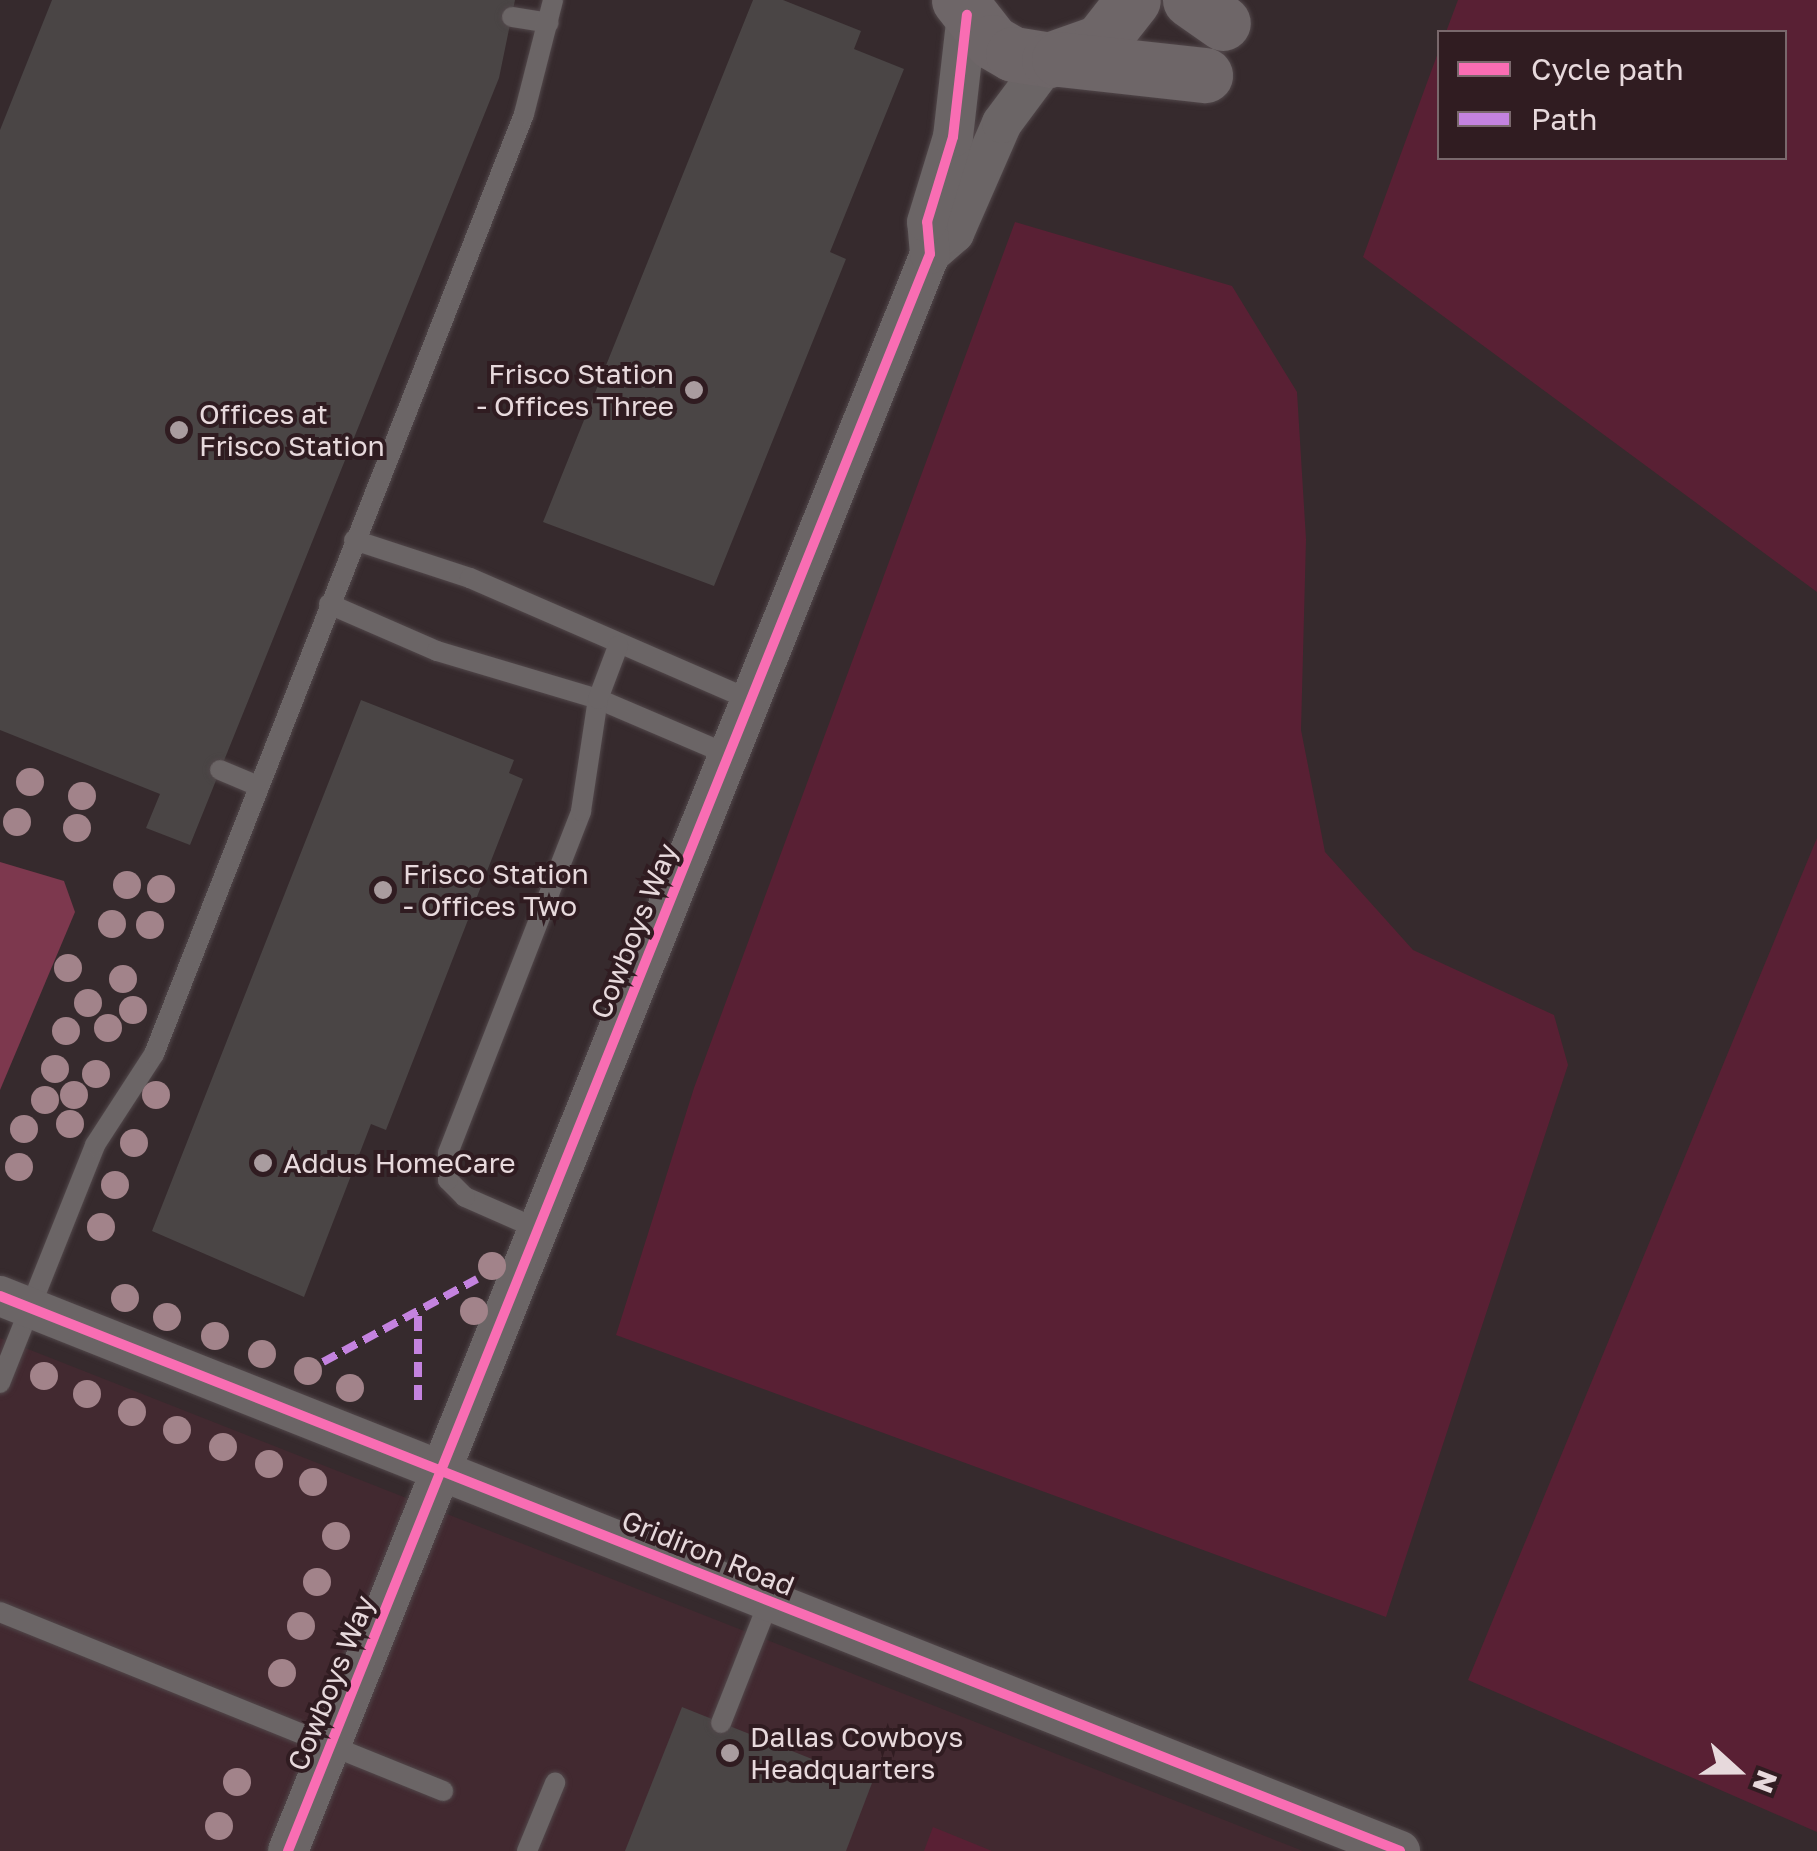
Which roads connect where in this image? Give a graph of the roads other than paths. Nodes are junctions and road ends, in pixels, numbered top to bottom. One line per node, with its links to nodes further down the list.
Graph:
1 (552, 0): 5 (lane)
2 (1133, 0): 6 (street)
3 (961, 6): 6 (street); 8 (street, Cowboys Way)
4 (512, 18): 5 (lane)
5 (549, 23): 9 (lane)
6 (1053, 59): 7 (street); 8 (street, Cowboys Way)
7 (1204, 75)
8 (930, 254): 13 (street, Cowboys Way)
9 (354, 540): 10 (lane); 11 (lane)
10 (329, 604): 12 (lane); 16 (lane)
11 (618, 646): 12 (lane); 13 (lane)
12 (598, 699): 14 (lane); 17 (lane)
13 (750, 700): 14 (street, Cowboys Way)
14 (728, 755): 17 (street, Cowboys Way)
15 (220, 770): 16 (lane)
16 (258, 786): 18 (lane)
17 (538, 1229): 20 (street, Cowboys Way)
18 (15, 1302): 19 (lane); 20 (street, Gridiron Road)
19 (0, 1383)
20 (441, 1471): 21 (street, Gridiron Road); 24 (street, Cowboys Way)
21 (769, 1601): 23 (lane); 29 (street, Gridiron Road)
22 (0, 1612): 24 (lane)
23 (720, 1723)
24 (330, 1746): 26 (lane); 27 (street, Cowboys Way)
25 (555, 1783): 28 (lane)
26 (444, 1791)
27 (288, 1851)
28 (528, 1851)
29 (1400, 1851)

